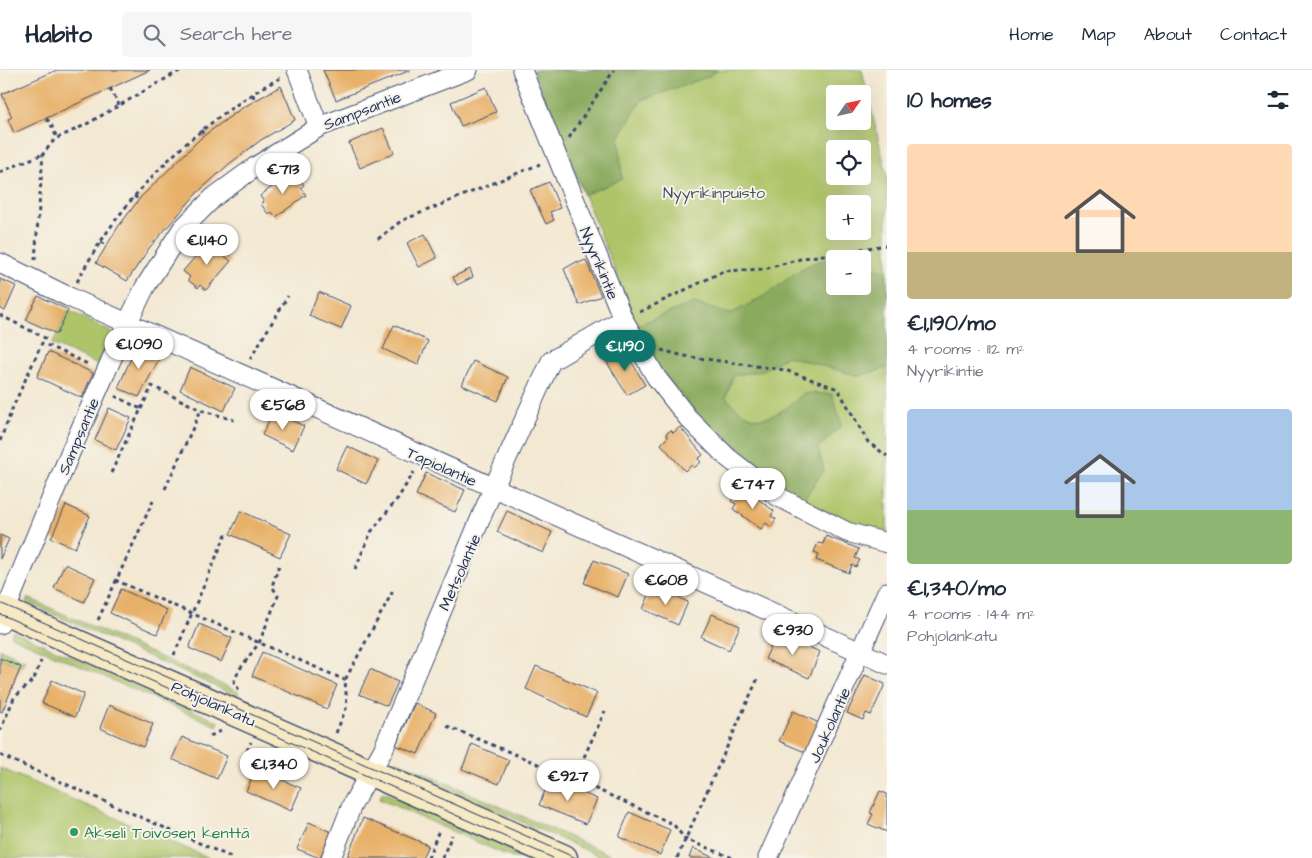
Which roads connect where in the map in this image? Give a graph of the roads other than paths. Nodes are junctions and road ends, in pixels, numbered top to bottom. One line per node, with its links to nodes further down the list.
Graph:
1 (298, 70): 4 (street)
2 (468, 70): 4 (street, Sampsantie)
3 (522, 70): 6 (street, Nyyrikintie)
4 (319, 127): 7 (street, Sampsantie)
5 (0, 263): 7 (street, Tapiolantie)
6 (623, 319): 8 (street, Metsolantie); 9 (street, Nyyrikintie)
7 (128, 324): 8 (street, Tapiolantie); 11 (street, Sampsantie)
8 (493, 489): 12 (street, Tapiolantie); 14 (street, Metsolantie)
9 (887, 543)
10 (887, 592): 12 (street, Joukolantie)
11 (2, 615): 14 (street, Pohjolankatu)
12 (861, 652): 13 (street, Tapiolantie); 17 (street, Joukolantie)
13 (887, 664)
14 (370, 774): 15 (street, Metsolantie); 16 (street, Pohjolankatu)
15 (331, 858)
16 (564, 858)
17 (768, 858)

